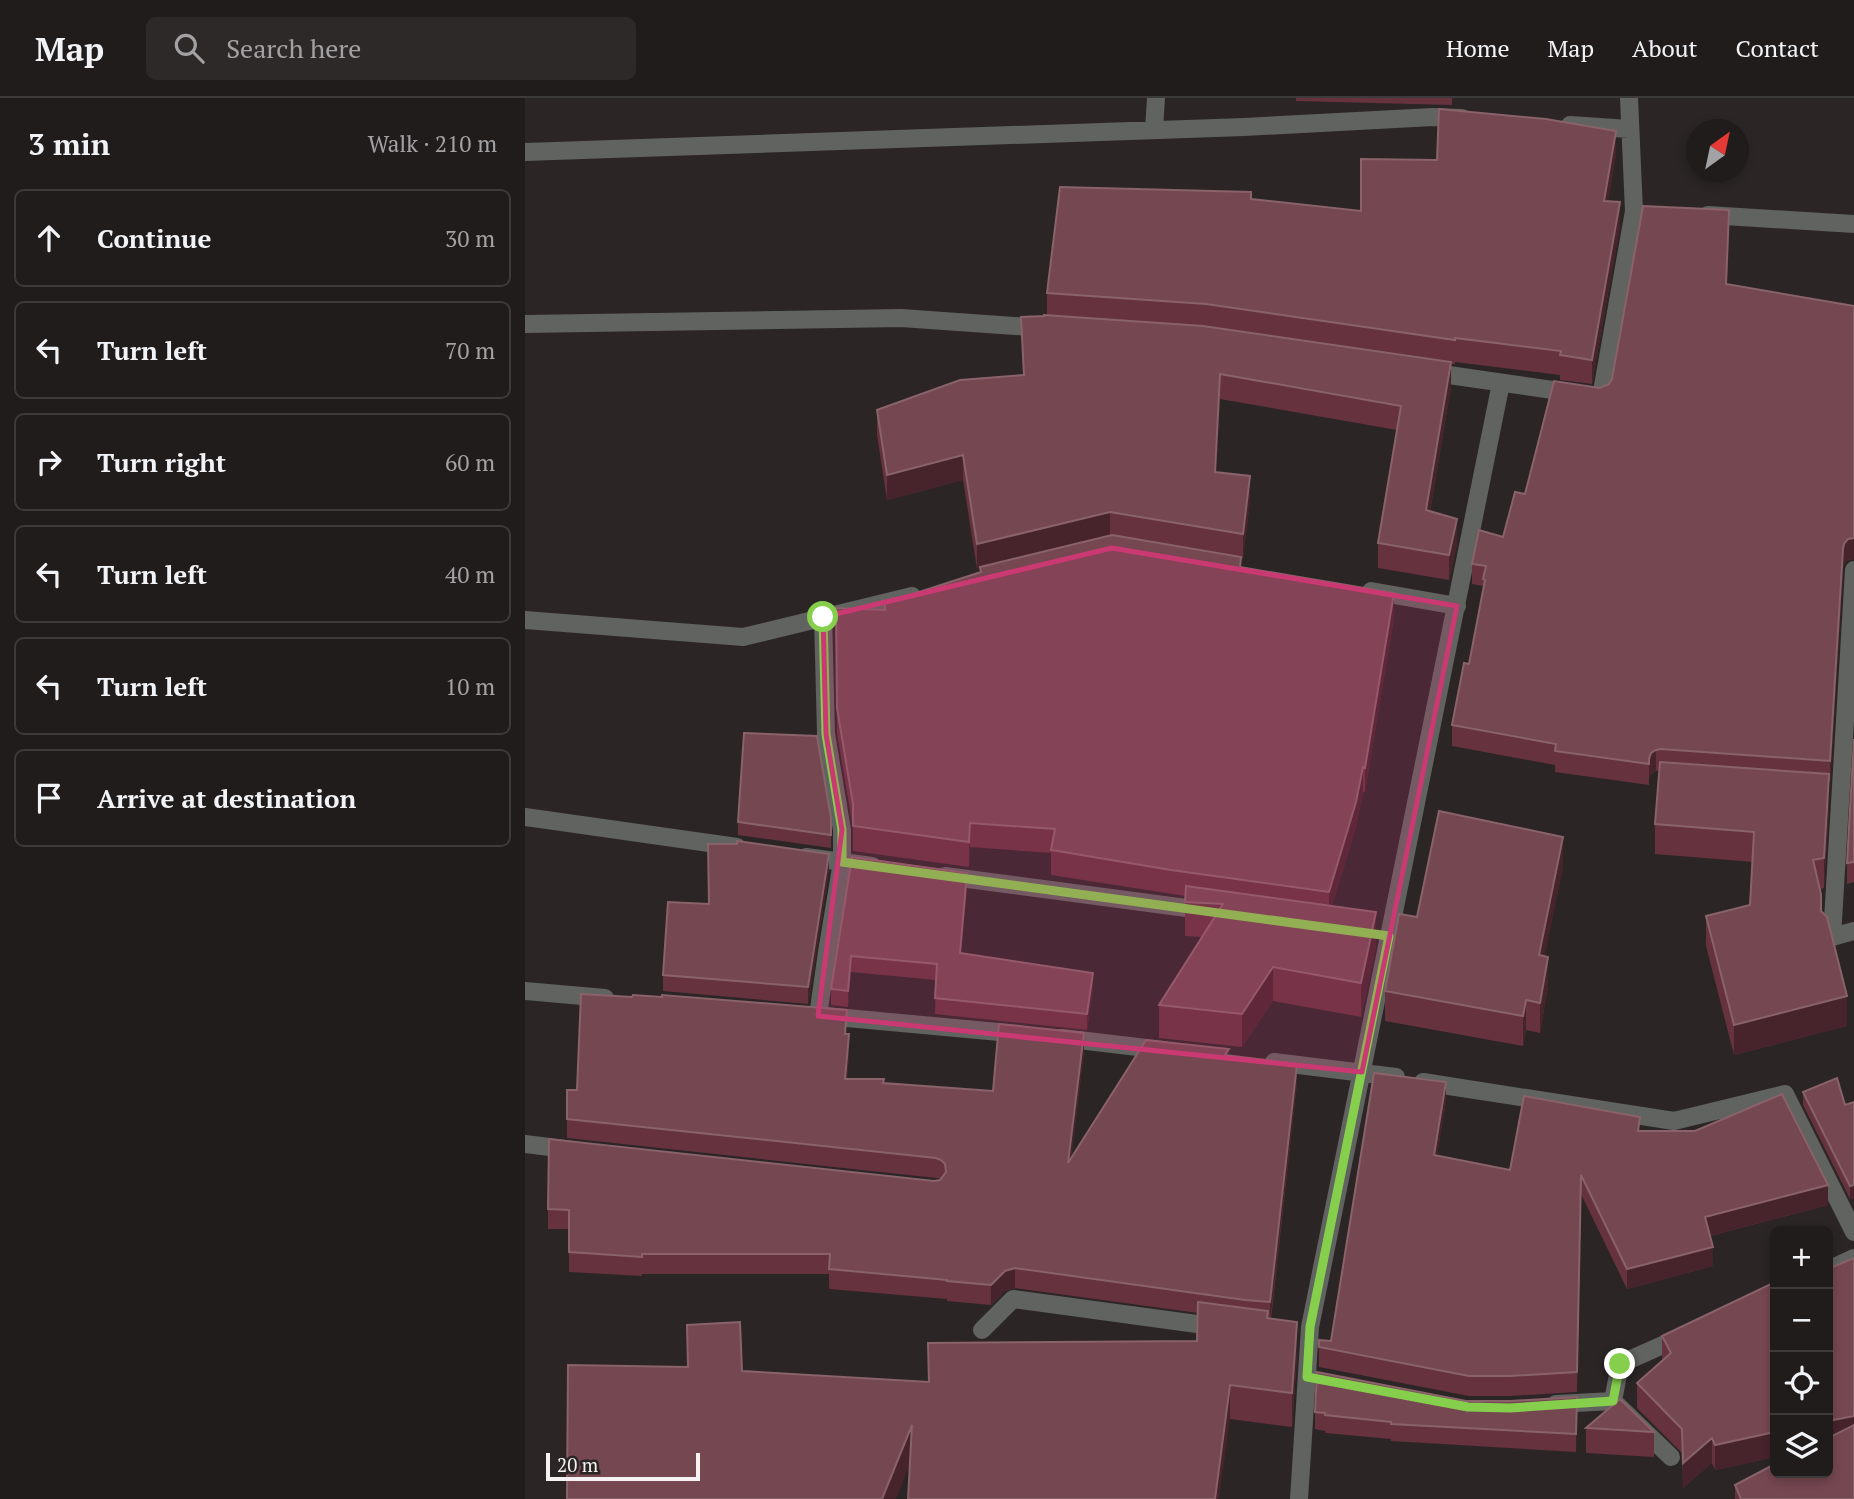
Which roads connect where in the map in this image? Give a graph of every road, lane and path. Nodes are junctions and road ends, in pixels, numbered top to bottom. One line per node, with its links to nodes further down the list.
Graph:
1 (1156, 98): 6 (street)
2 (1629, 98): 5 (street)
3 (1485, 120): 6 (street)
4 (1551, 124): 5 (street)
5 (1629, 129): 13 (street)
6 (1154, 130): 7 (street)
7 (525, 152)
8 (1689, 214): 9 (street)
9 (1854, 224)
10 (525, 324): 11 (street)
11 (1066, 330)
12 (1406, 369): 13 (street)
13 (1501, 383): 17 (street)
14 (1854, 570): 27 (street)
15 (1360, 590): 17 (street)
16 (928, 592): 18 (street)
17 (1457, 606): 32 (street)
18 (823, 617): 19 (street); 23 (street)
19 (525, 620)
20 (525, 817): 21 (street)
21 (759, 850)
22 (787, 854): 23 (street)
23 (842, 862): 24 (street); 30 (street)
24 (883, 867)
25 (924, 873): 26 (street)
26 (1225, 914)
27 (1854, 931)
28 (525, 992): 29 (street)
29 (618, 999)
30 (1174, 1051)
31 (1255, 1060): 32 (street)
32 (1362, 1072): 35 (street); 44 (street)
33 (525, 1144): 34 (street)
34 (588, 1152)
35 (1854, 1232)
36 (1854, 1258): 37 (street)
37 (1833, 1268)
38 (1704, 1326): 41 (street)
39 (1231, 1329): 40 (street)
40 (982, 1330)
41 (1613, 1401): 42 (street); 43 (street)
42 (1535, 1406)
43 (1671, 1457)
44 (1299, 1499)

